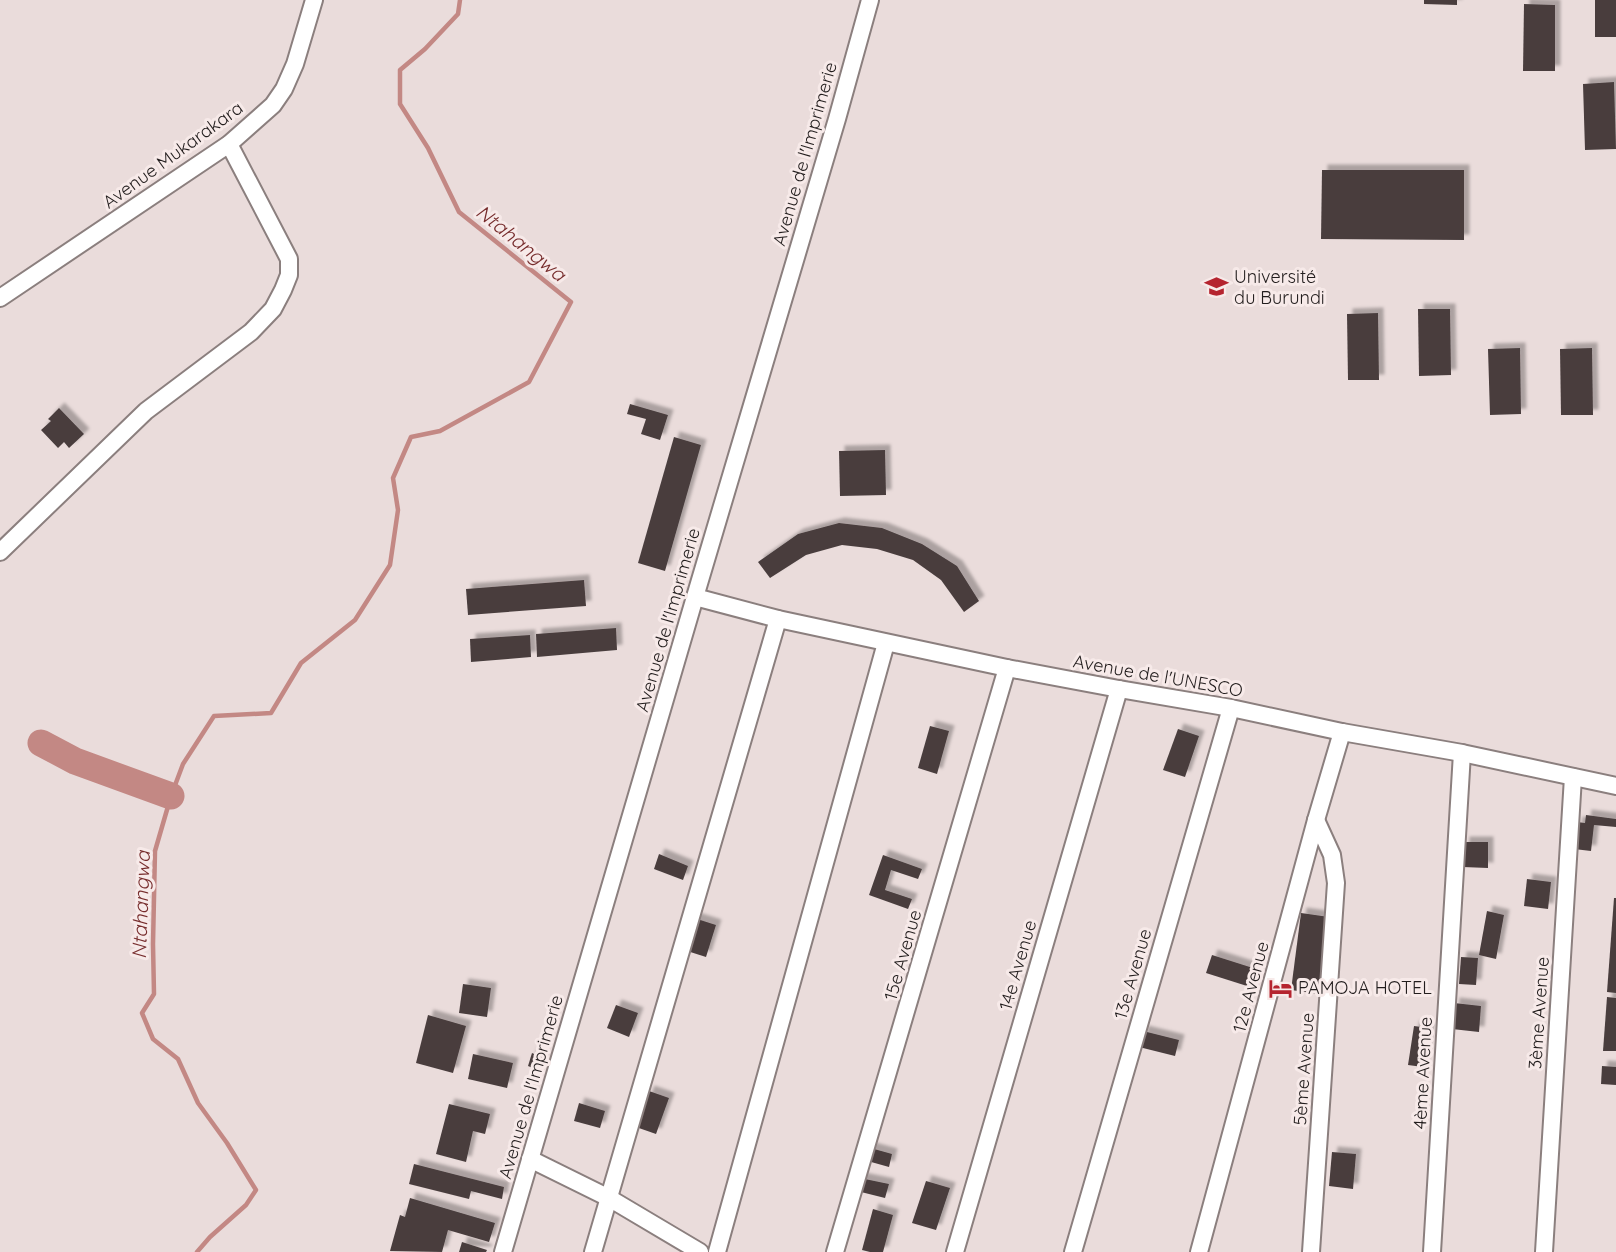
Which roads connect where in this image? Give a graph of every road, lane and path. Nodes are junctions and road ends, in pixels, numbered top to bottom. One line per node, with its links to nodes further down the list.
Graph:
1 (314, 0): 3 (street, Avenue Mukarakara)
2 (870, 0): 6 (street, Avenue de l'Imprimerie)
3 (229, 144): 4 (street, Avenue Mukarakara); 5 (street)
4 (0, 298)
5 (0, 552)
6 (695, 597): 7 (street, Avenue de l'UNESCO); 17 (street, Avenue de l'Imprimerie)
7 (778, 619): 8 (street, Avenue de l'UNESCO); 18 (street)
8 (886, 643): 9 (street, Avenue de l'UNESCO); 22 (street)
9 (1007, 668): 10 (street, Avenue de l'UNESCO); 23 (street, 15e Avenue)
10 (1119, 689): 11 (street, Avenue de l'UNESCO); 24 (street, 14e Avenue)
11 (1231, 708): 12 (street, Avenue de l'UNESCO); 25 (street, 13e Avenue)
12 (1342, 732): 13 (street, Avenue de l'UNESCO); 16 (street, 12e Avenue)
13 (1462, 753): 14 (street, Avenue de l'UNESCO); 28 (street, 4ème Avenue)
14 (1573, 777): 15 (street, Avenue de l'UNESCO); 29 (street, 3ème Avenue)
15 (1616, 786)
16 (1316, 820): 26 (street, 12e Avenue); 27 (street, 5ème Avenue)
17 (530, 1159): 18 (street); 19 (street, Avenue de l'Imprimerie)
18 (609, 1198): 20 (street); 21 (street)
19 (503, 1252)
20 (592, 1252)
21 (700, 1252)
22 (717, 1252)
23 (835, 1252)
24 (955, 1252)
25 (1073, 1252)
26 (1199, 1252)
27 (1311, 1252)
28 (1432, 1252)
29 (1544, 1252)

